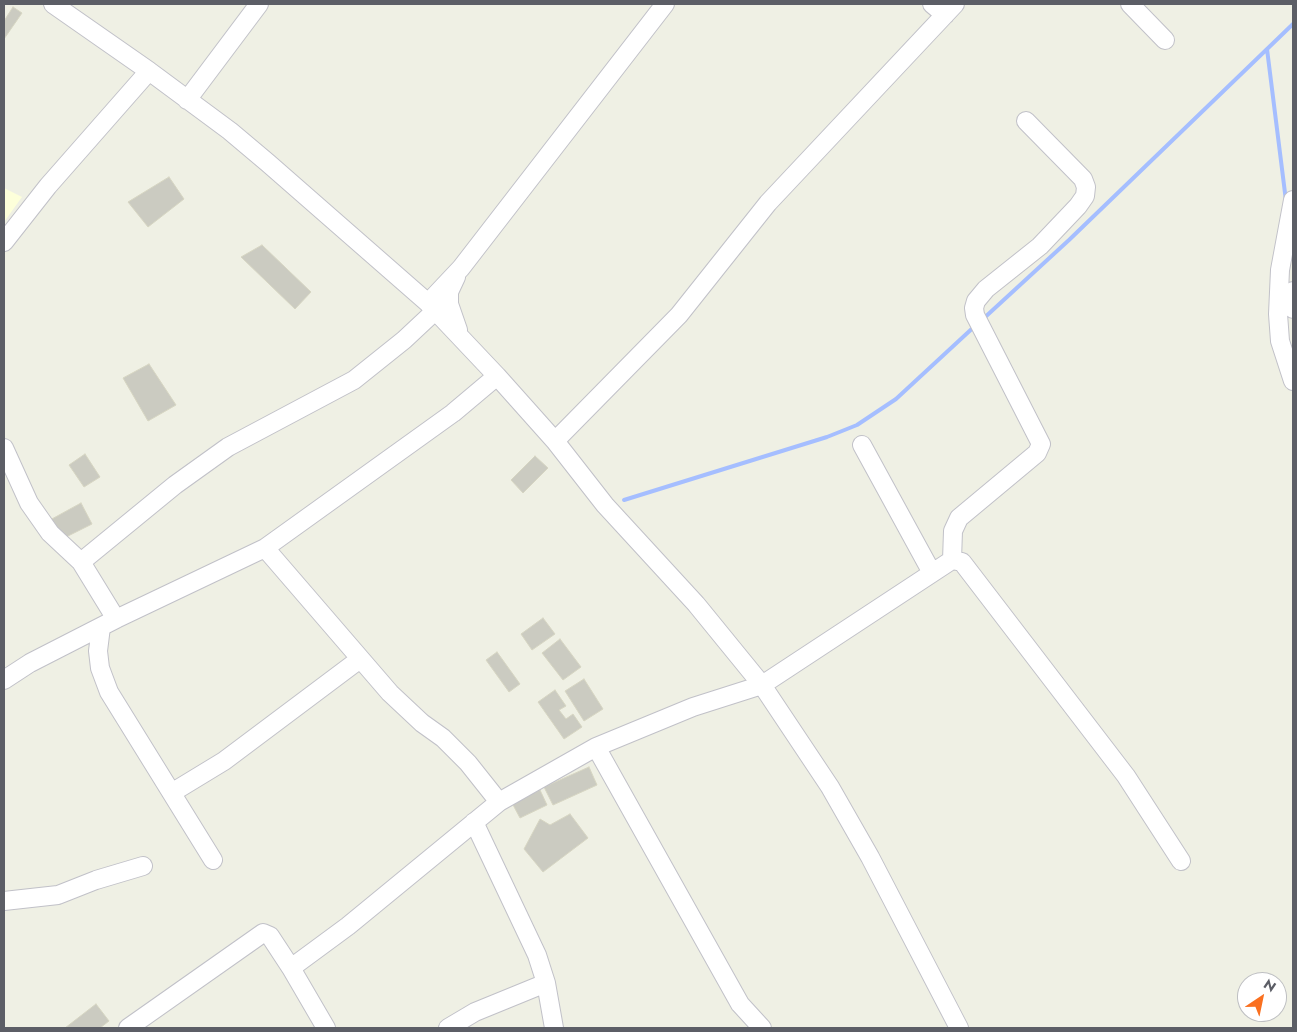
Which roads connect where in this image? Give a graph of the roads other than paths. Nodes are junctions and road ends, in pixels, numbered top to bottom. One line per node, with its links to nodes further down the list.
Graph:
1 (53, 4): 7 (street)
2 (259, 4): 8 (street)
3 (665, 4): 12 (street)
4 (1130, 4): 6 (street)
5 (944, 7): 19 (street)
6 (1164, 40)
7 (149, 71): 8 (street); 11 (street)
8 (187, 100): 14 (street)
9 (1026, 121): 23 (street)
10 (1293, 200): 18 (street)
11 (4, 242)
12 (461, 268): 14 (street); 16 (street)
13 (1293, 291): 15 (street)
14 (431, 307): 16 (street); 24 (street)
15 (1293, 309)
16 (459, 333): 17 (street)
17 (497, 376): 19 (street); 22 (street)
18 (1293, 381)
19 (554, 441): 29 (street)
20 (862, 445): 25 (street)
21 (4, 448): 24 (street)
22 (265, 548): 26 (street); 27 (street)
23 (952, 560): 25 (street); 35 (street)
24 (81, 562): 26 (street)
25 (932, 573): 29 (street)
26 (108, 623): 28 (street); 31 (street)
27 (360, 659): 31 (street); 32 (street)
28 (4, 680)
29 (762, 685): 30 (street); 45 (street)
30 (596, 747): 32 (street); 44 (street)
31 (173, 792): 34 (street)
32 (499, 802): 33 (street)
33 (474, 822): 38 (street); 39 (street)
34 (213, 860)
35 (1181, 861)
36 (143, 866): 37 (street)
37 (4, 901)
38 (291, 968): 40 (street); 41 (street)
39 (546, 982): 42 (street); 43 (street)
40 (128, 1028)
41 (326, 1028)
42 (448, 1028)
43 (554, 1028)
44 (762, 1028)
45 (959, 1028)

